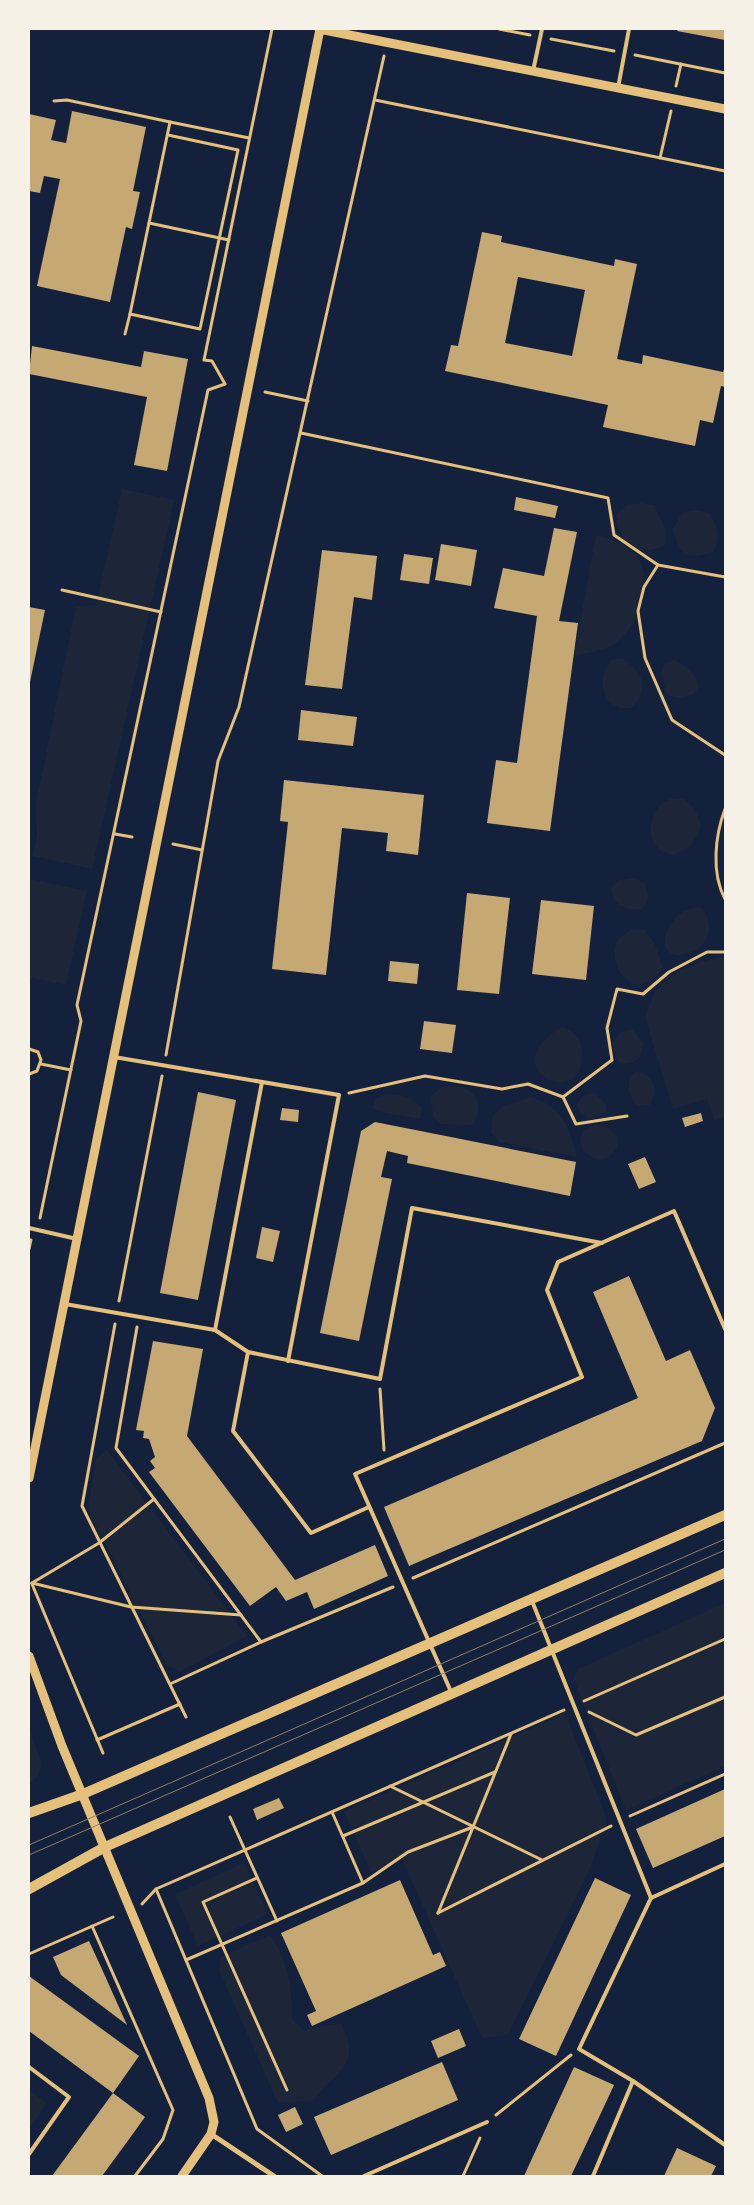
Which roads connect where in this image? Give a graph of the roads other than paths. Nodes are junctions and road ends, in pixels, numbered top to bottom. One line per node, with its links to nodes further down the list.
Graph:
1 (320, 29): 4 (street); 7 (street)
2 (542, 29): 4 (lane)
3 (629, 29): 5 (lane)
4 (532, 71): 5 (street)
5 (618, 88): 6 (street)
6 (725, 109)
7 (114, 1056): 8 (lane); 10 (street)
8 (262, 1082): 14 (lane); 16 (lane)
9 (31, 1228): 10 (lane)
10 (77, 1239): 12 (street)
11 (602, 1244): 13 (lane); 16 (lane); 18 (lane)
12 (64, 1304): 14 (lane); 17 (street)
13 (725, 1329)
14 (215, 1330): 15 (lane)
15 (248, 1352): 16 (lane); 18 (lane)
16 (288, 1360)
17 (29, 1478)
18 (369, 1506): 22 (lane)
19 (725, 1514): 21 (main road)
20 (725, 1573): 23 (main road)
21 (531, 1599): 22 (main road); 23 (lane)
22 (430, 1643): 25 (lane); 26 (main road)
23 (552, 1650): 25 (main road); 31 (lane)
24 (29, 1656): 26 (street)
25 (452, 1694): 28 (main road)
26 (83, 1794): 27 (main road); 28 (street)
27 (29, 1813)
28 (105, 1847): 30 (main road); 35 (street)
29 (725, 1864): 31 (lane)
30 (29, 1889)
31 (651, 1898): 33 (lane)
32 (29, 2068): 37 (lane)
33 (634, 2082): 36 (lane); 41 (lane)
34 (487, 2122): 40 (lane)
35 (211, 2134): 38 (street); 39 (street)
36 (725, 2146)
37 (29, 2154)
38 (182, 2176)
39 (274, 2176)
40 (364, 2176)
41 (593, 2176)

